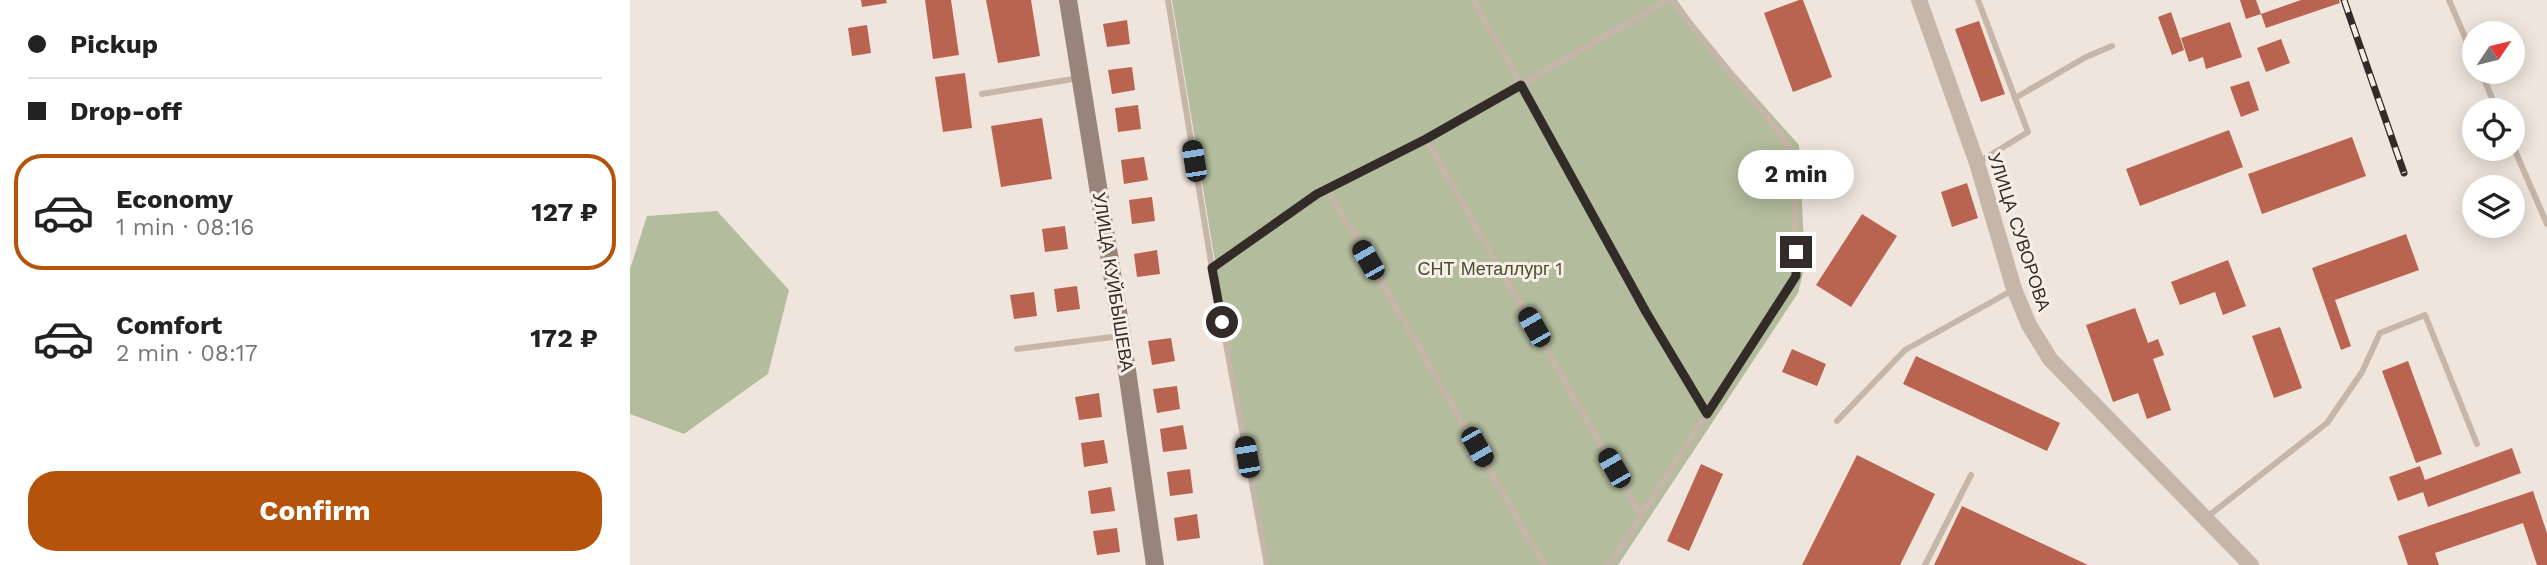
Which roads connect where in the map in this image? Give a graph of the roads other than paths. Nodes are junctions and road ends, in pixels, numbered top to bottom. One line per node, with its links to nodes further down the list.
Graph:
1 (1068, 0): 10 (main road, УЛИЦА КУЙБЫШЕВА)
2 (1168, 0): 19 (lane)
3 (1475, 0): 11 (lane)
4 (1670, 0): 11 (lane); 23 (lane)
5 (1919, 0): 16 (street, УЛИЦА СУВОРОВА)
6 (1978, 0): 13 (lane)
7 (2449, 0): 8 (lane)
8 (2462, 30)
9 (2112, 46): 13 (lane)
10 (1081, 78): 12 (lane); 21 (main road, УЛИЦА КУЙБЫШЕВА)
11 (1521, 85): 14 (lane); 23 (lane)
12 (982, 94)
13 (2015, 98): 16 (lane)
14 (1426, 139): 17 (lane); 27 (lane)
15 (2519, 161): 18 (lane)
16 (1977, 163): 20 (street, УЛИЦА СУВОРОВА)
17 (1328, 189): 19 (lane); 31 (lane)
18 (2547, 225)
19 (1212, 268): 30 (lane)
20 (2014, 289): 24 (lane); 28 (street, УЛИЦА СУВОРОВА)
21 (1122, 336): 22 (lane); 29 (main road, УЛИЦА КУЙБЫШЕВА)
22 (1017, 349)
23 (1707, 414): 27 (lane)
24 (1837, 421)
25 (2477, 444): 28 (lane)
26 (1971, 475): 33 (lane)
27 (1641, 515): 32 (lane)
28 (2205, 519): 34 (street, УЛИЦА СУВОРОВА)
29 (1155, 565)
30 (1267, 565)
31 (1544, 565)
32 (1608, 565)
33 (1925, 565)
34 (2251, 565)

